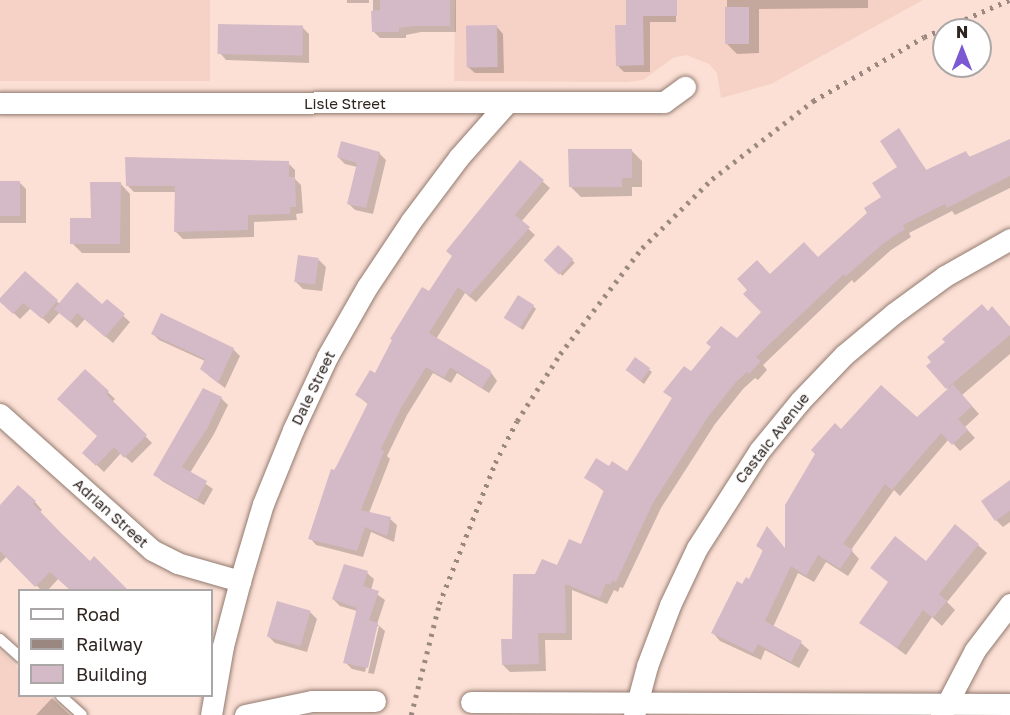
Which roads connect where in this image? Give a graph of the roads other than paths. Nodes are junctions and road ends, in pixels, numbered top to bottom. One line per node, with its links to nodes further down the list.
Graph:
1 (685, 87): 3 (street, Lisle Street)
2 (0, 102): 3 (street, Lisle Street)
3 (506, 104): 6 (street, Dale Street)
4 (1010, 239): 14 (street, Castaic Avenue)
5 (0, 414): 6 (street, Adrian Street)
6 (240, 580): 17 (street, Dale Street)
7 (1010, 604): 15 (street)
8 (0, 639): 9 (lane)
9 (18, 655)
10 (62, 697): 16 (lane)
11 (375, 701): 18 (street)
12 (471, 702): 14 (street)
13 (1010, 704): 15 (street)
14 (635, 709): 15 (street)
15 (943, 709)
16 (82, 715)
17 (211, 715)
18 (245, 715)

